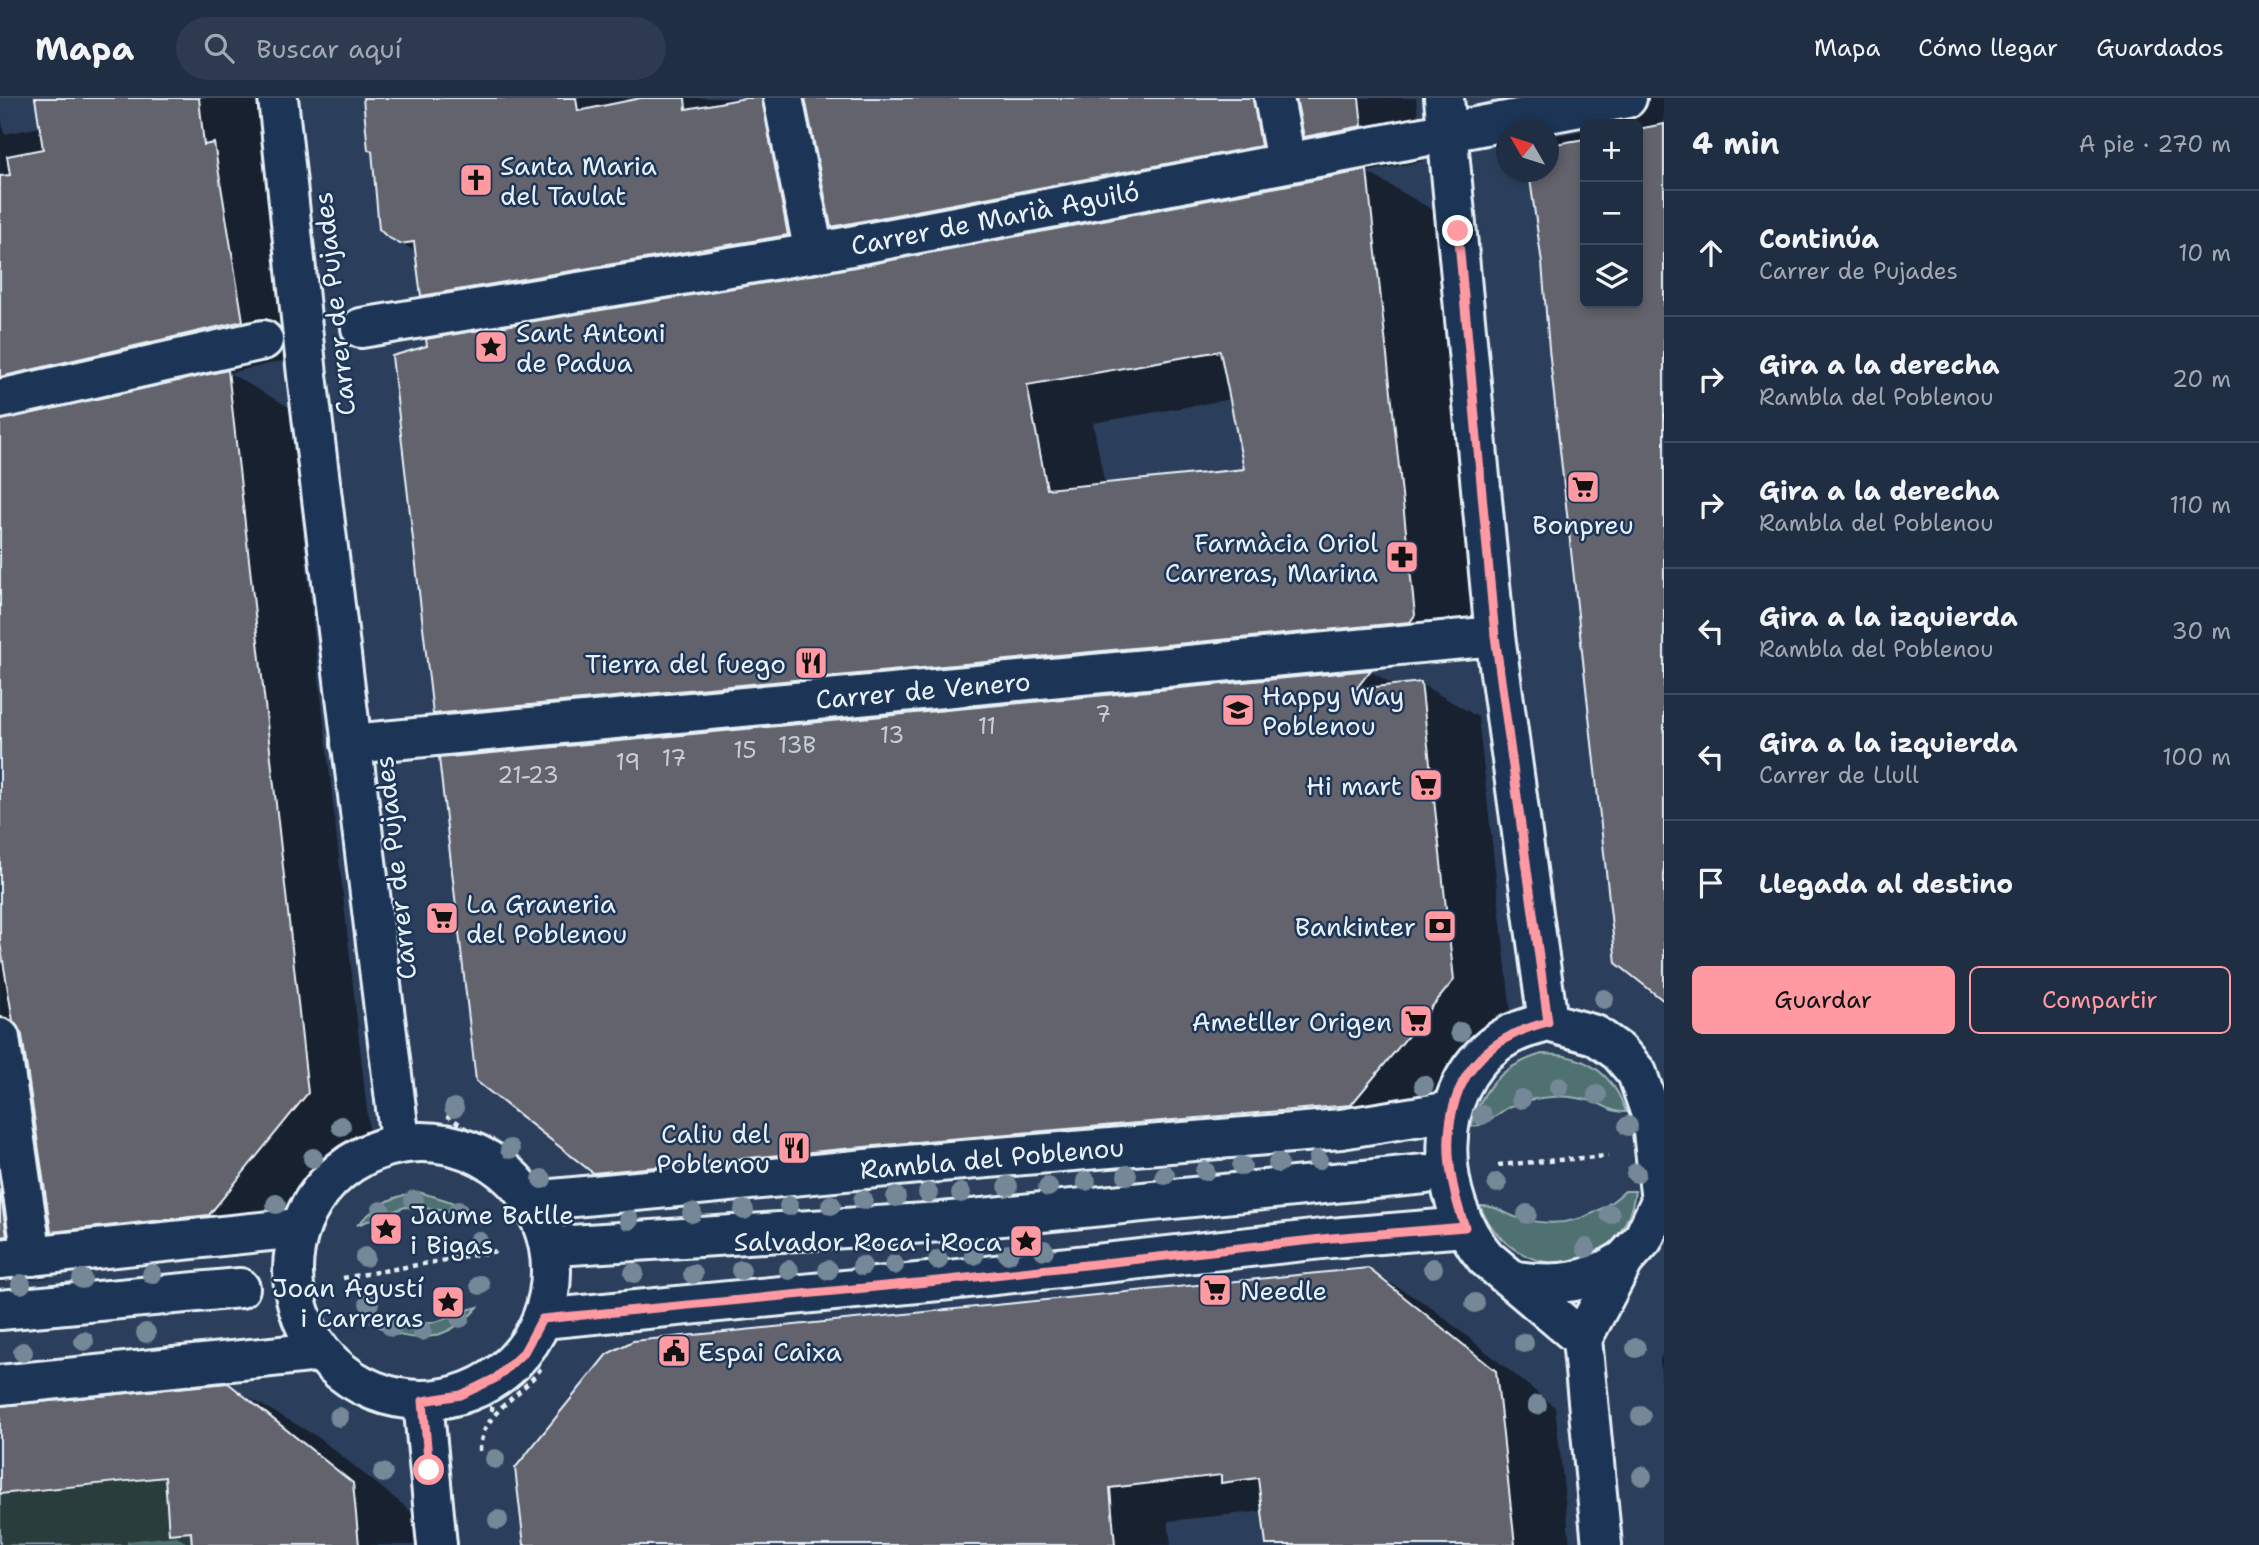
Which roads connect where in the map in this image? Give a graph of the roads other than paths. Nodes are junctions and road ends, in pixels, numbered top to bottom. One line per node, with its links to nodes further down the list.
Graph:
1 (278, 98): 12 (street, Carrer de Pujades)
2 (783, 98): 7 (street)
3 (1274, 98): 6 (street)
4 (1627, 98): 5 (street, Carrer de Marià Aguiló)
5 (1446, 114): 6 (street, Carrer de Marià Aguiló); 11 (street)
6 (1286, 162): 7 (street, Carrer de Marià Aguiló)
7 (814, 253): 8 (street, Carrer de Marià Aguiló)
8 (361, 328)
9 (263, 340): 10 (street)
10 (0, 399)
11 (1495, 636): 12 (street, Carrer de Venero); 13 (street)
12 (351, 744): 17 (street, Carrer de Pujades)
13 (1548, 1022): 15 (street); 16 (street)
14 (0, 1038): 24 (street)
15 (1655, 1095): 19 (street)
16 (1451, 1111): 20 (street, Rambla del Poblenou); 21 (street)
17 (400, 1141): 20 (street); 22 (street)
18 (1425, 1174): 23 (street)
19 (1662, 1200): 25 (street)
20 (544, 1201): 29 (street)
21 (1465, 1227): 26 (street); 29 (street)
22 (299, 1228): 24 (street); 31 (street)
23 (570, 1245)
24 (16, 1257)
25 (1624, 1260): 26 (street); 30 (street)
26 (1517, 1281): 30 (street)
27 (240, 1288): 28 (street)
28 (0, 1310)
29 (556, 1318): 33 (street)
30 (1581, 1339): 35 (street)
31 (319, 1352): 32 (street); 33 (street)
32 (0, 1385)
33 (423, 1401): 34 (street)
34 (437, 1545)
35 (1602, 1545)

